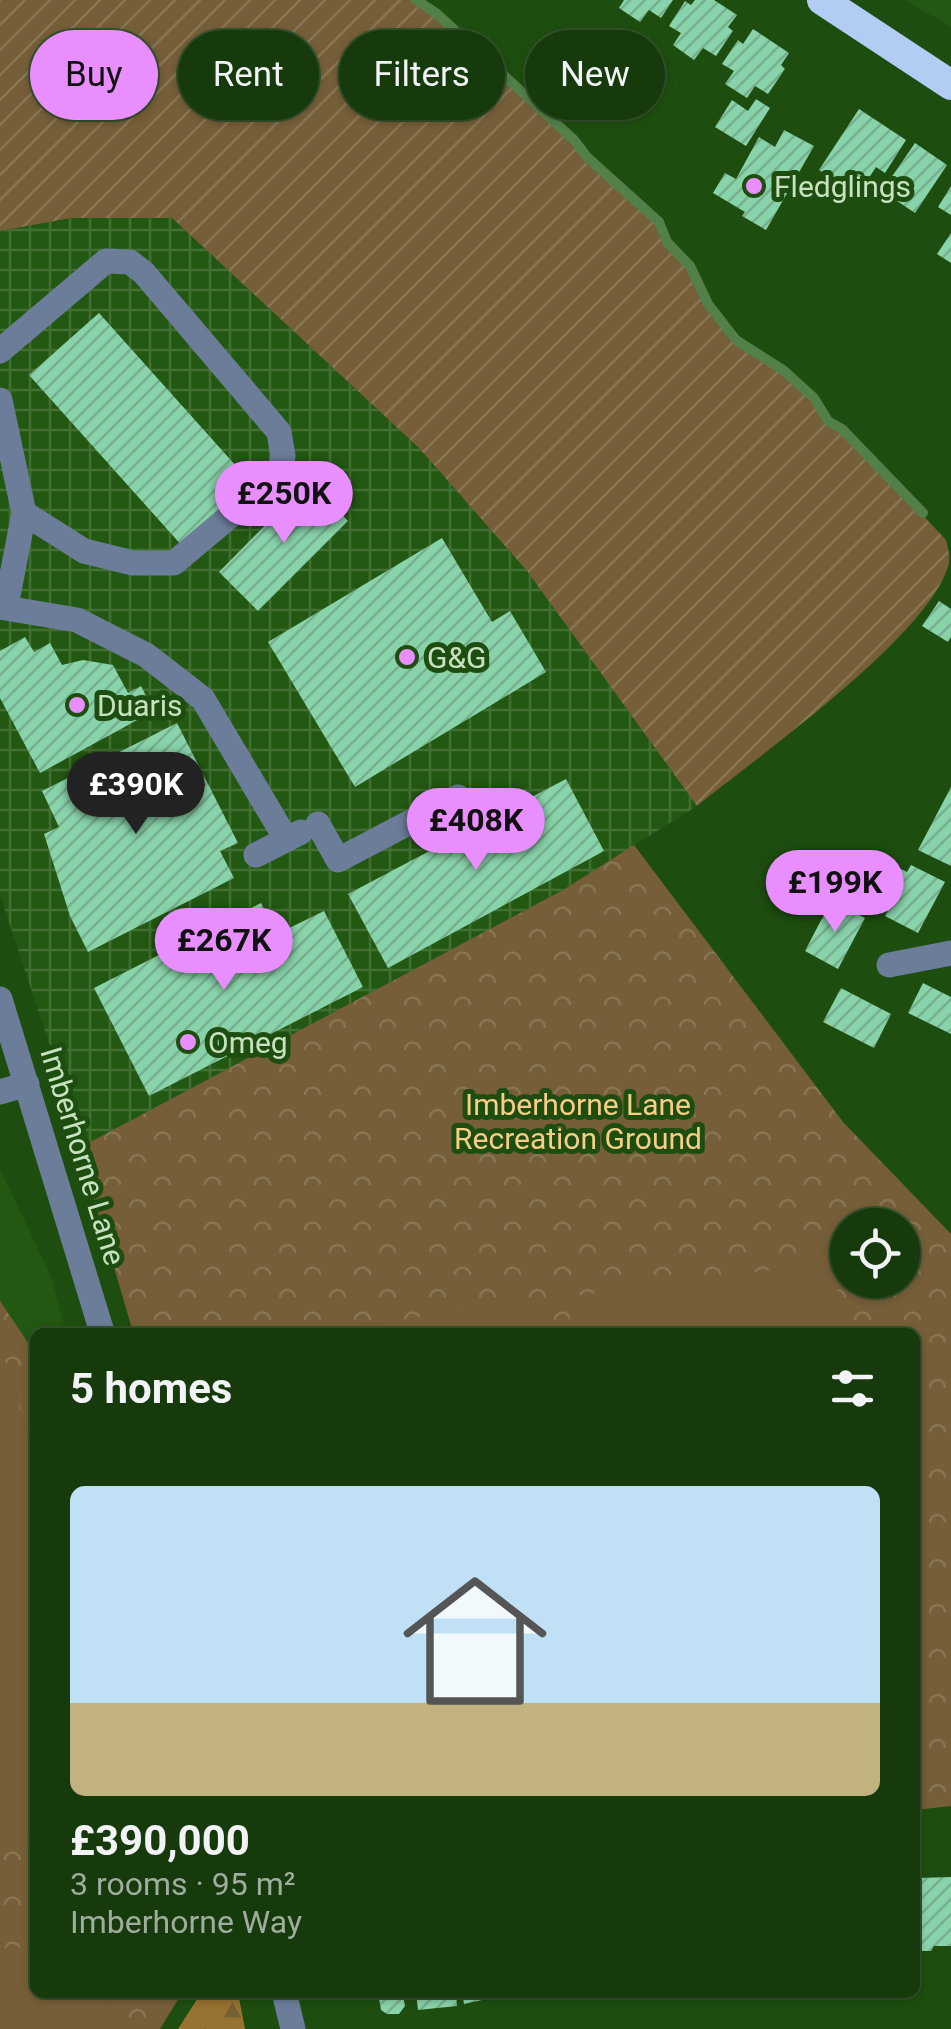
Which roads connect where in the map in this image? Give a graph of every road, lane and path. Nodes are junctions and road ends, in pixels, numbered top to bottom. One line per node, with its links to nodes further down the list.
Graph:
1 (822, 0): 2 (highway)
2 (951, 85)
3 (0, 351): 5 (street)
4 (0, 400): 5 (street)
5 (24, 513): 6 (street)
6 (3, 606): 8 (street)
7 (458, 797): 8 (street)
8 (286, 839): 9 (street)
9 (256, 854)
10 (951, 953): 11 (street)
11 (890, 965)
12 (0, 999): 13 (street, Imberhorne Lane)
13 (27, 1084): 14 (street); 15 (street, Imberhorne Lane)
14 (0, 1092)
15 (101, 1328)
16 (286, 1998): 17 (street)
17 (294, 2029)

